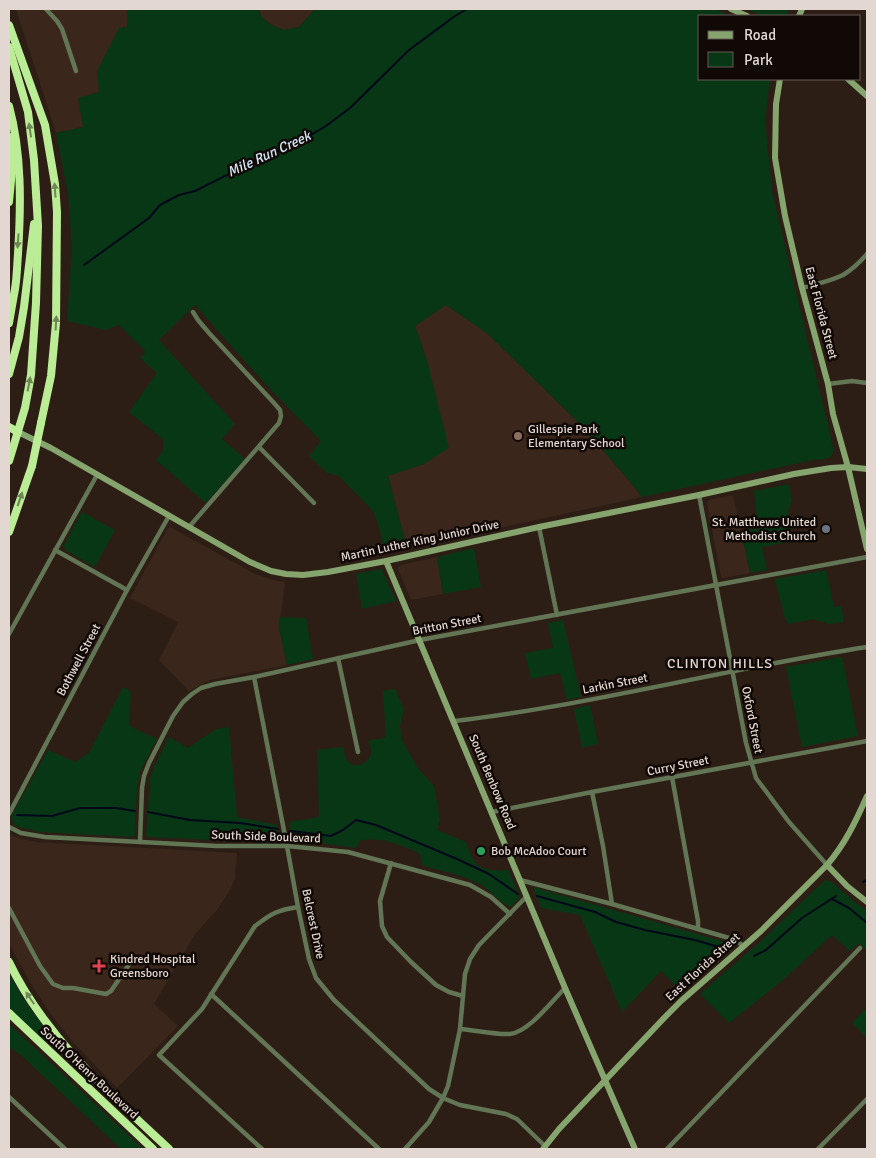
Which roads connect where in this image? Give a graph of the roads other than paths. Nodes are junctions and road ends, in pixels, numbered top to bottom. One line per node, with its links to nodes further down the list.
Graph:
1 (46, 9): 6 (street)
2 (732, 9): 3 (main road)
3 (746, 15)
4 (9, 25): 33 (highway, one-way to 4, bridge)
5 (9, 47): 12 (highway, one-way to 5)
6 (76, 71)
7 (780, 80): 15 (main road, East Florida Street)
8 (849, 80): 9 (main road)
9 (867, 96)
10 (9, 106): 17 (highway, one-way to 17)
11 (9, 138): 13 (highway)
12 (37, 196): 18 (highway); 22 (highway, one-way to 12)
13 (9, 202)
14 (867, 254): 15 (street)
15 (802, 288): 20 (main road, East Florida Street)
16 (193, 312): 23 (street)
17 (9, 323)
18 (9, 374)
19 (867, 383): 20 (street)
20 (828, 384): 25 (main road, East Florida Street)
21 (9, 427): 22 (highway, Martin Luther King Junior Drive)
22 (18, 432): 24 (highway); 27 (main road, Martin Luther King Junior Drive)
23 (259, 447): 29 (street); 32 (street)
24 (9, 461)
25 (848, 467): 26 (main road, Martin Luther King Junior Drive); 28 (main road, Martin Luther King Junior Drive); 34 (main road, East Florida Street)
26 (867, 469)
27 (97, 475): 30 (main road, Martin Luther King Junior Drive); 35 (street)
28 (699, 495): 31 (main road, Martin Luther King Junior Drive); 38 (street, Oxford Street)
29 (314, 503)
30 (169, 516): 32 (main road, Martin Luther King Junior Drive); 39 (street, Bothwell Street)
31 (539, 527): 37 (main road, Martin Luther King Junior Drive); 40 (street)
32 (189, 528): 37 (main road, Martin Luther King Junior Drive)
33 (9, 532)
34 (867, 549)
35 (55, 550): 39 (street); 41 (street)
36 (867, 557): 38 (street, Britton Street)
37 (386, 561): 42 (main road, South Benbow Road)
38 (716, 584): 40 (street, Britton Street); 45 (street, Oxford Street)
39 (127, 590): 55 (street, Bothwell Street)
40 (557, 615): 42 (street, Britton Street)
41 (9, 634)
42 (420, 640): 44 (street, Britton Street); 47 (main road, South Benbow Road)
43 (867, 648): 45 (street, Larkin Street)
44 (338, 658): 46 (street, Britton Street); 49 (street)
45 (732, 671): 47 (street, Larkin Street); 50 (street, Oxford Street)
46 (254, 677): 57 (street, Britton Street); 58 (street, Belcrest Drive)
47 (454, 721): 54 (main road, South Benbow Road)
48 (867, 741): 50 (street, Curry Street)
49 (358, 752)
50 (750, 762): 51 (street, Curry Street); 60 (street, Oxford Street)
51 (672, 777): 52 (street, Curry Street); 68 (street)
52 (592, 792): 54 (street, Curry Street); 64 (street)
53 (867, 796): 60 (main road, East Florida Street)
54 (492, 812): 61 (main road, South Benbow Road)
55 (9, 814)
56 (9, 827): 57 (street, South Side Boulevard)
57 (140, 842): 58 (street, South Side Boulevard)
58 (287, 846): 59 (street, South Side Boulevard); 65 (street, Belcrest Drive)
59 (391, 863): 67 (street, South Side Boulevard); 75 (street)
60 (827, 865): 63 (main road); 69 (main road, East Florida Street)
61 (520, 880): 62 (main road, South Benbow Road); 64 (street)
62 (527, 896): 67 (street); 73 (main road, South Benbow Road)
63 (867, 902)
64 (612, 904): 68 (street)
65 (298, 907): 74 (street); 80 (street, Belcrest Drive)
66 (9, 908): 71 (street)
67 (510, 914): 75 (street)
68 (698, 929): 69 (street)
69 (743, 946): 78 (main road, East Florida Street)
70 (860, 948): 90 (street)
71 (132, 960)
72 (9, 962): 85 (highway, South O'Henry Boulevard, one-way to 72)
73 (565, 988): 77 (street); 78 (main road, South Benbow Road)
74 (211, 994): 86 (street); 87 (street)
75 (463, 996): 77 (street)
76 (9, 1014): 84 (highway, South O'Henry Boulevard)
77 (460, 1029): 80 (street)
78 (605, 1079): 82 (main road, East Florida Street); 89 (main road, South Benbow Road)
79 (9, 1097): 83 (street)
80 (443, 1098): 82 (street, Belcrest Drive); 88 (street)
81 (867, 1099): 91 (street)
82 (544, 1148)
83 (65, 1149)
84 (153, 1149)
85 (169, 1149)
86 (262, 1149)
87 (379, 1149)
88 (405, 1149)
89 (635, 1149)
90 (666, 1149)
91 (818, 1149)

